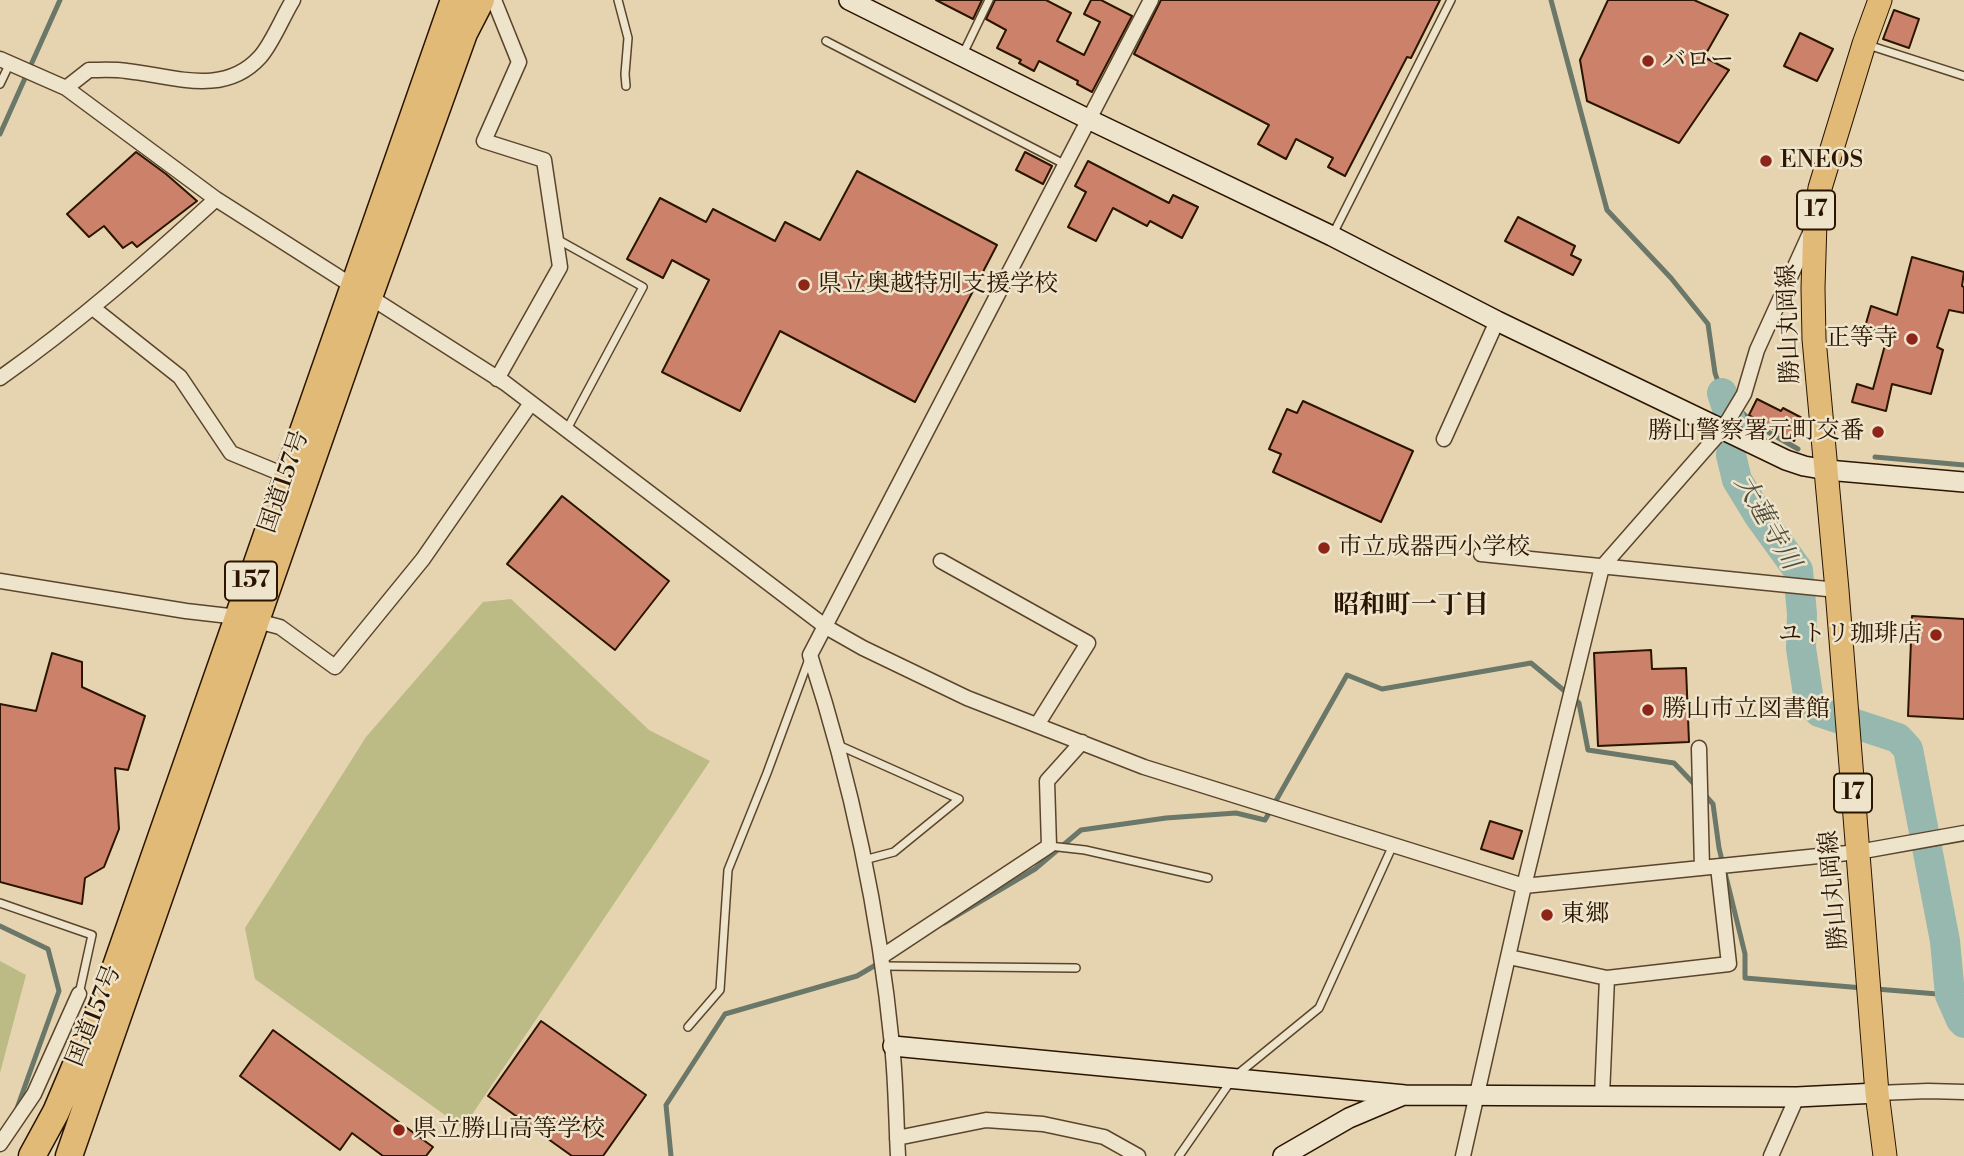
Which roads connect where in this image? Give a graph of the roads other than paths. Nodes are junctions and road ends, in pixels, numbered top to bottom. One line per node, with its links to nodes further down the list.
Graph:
1 (293, 0): 18 (street)
2 (454, 0): 25 (highway, 国道157号 / 157)
3 (481, 0): 25 (highway, 国道157号 / 157)
4 (494, 0): 24 (street)
5 (618, 0): 17 (lane)
6 (849, 0): 13 (street)
7 (989, 0): 13 (lane)
8 (1151, 0): 19 (street)
9 (1451, 0): 23 (lane)
10 (1880, 0): 12 (main road, 勝山丸岡線 / 17)
11 (826, 41): 20 (lane)
12 (1864, 44): 15 (lane); 22 (main road, 勝山丸岡線 / 17)
13 (962, 56): 19 (street)
14 (5, 61): 16 (lane); 18 (street)
15 (1964, 76)
16 (0, 84)
17 (626, 86)
18 (66, 88): 21 (street)
19 (1090, 120): 20 (street); 23 (street)
20 (1066, 166): 43 (street)
21 (216, 199): 25 (street); 26 (street)
22 (1815, 222): 31 (street); 34 (main road, 勝山丸岡線 / 17)
23 (1332, 236): 27 (street)
24 (554, 237): 29 (street); 32 (lane)
25 (361, 292): 29 (street); 35 (highway, 国道157号 / 157)
26 (93, 309): 28 (street); 35 (street)
27 (1497, 321): 31 (street); 33 (street)
28 (0, 377)
29 (498, 379): 30 (street)
30 (531, 403): 32 (street); 42 (street)
31 (1723, 429): 34 (street); 39 (street)
32 (566, 431): 43 (street)
33 (1444, 439)
34 (1827, 470): 36 (street); 41 (main road, 勝山丸岡線 / 17)
35 (296, 479): 42 (highway, 国道157号 / 157)
36 (1964, 482)
37 (1481, 554): 39 (street)
38 (941, 561): 45 (street)
39 (1602, 566): 41 (street); 57 (street)
40 (0, 581): 42 (street)
41 (1837, 590): 52 (main road, 勝山丸岡線 / 17)
42 (247, 619): 75 (highway, 国道157号 / 157); 76 (highway, 国道157号 / 157)
43 (826, 627): 44 (street); 45 (street)
44 (810, 655): 47 (street); 64 (lane)
45 (1037, 725): 46 (street)
46 (1082, 742): 50 (street); 51 (street)
47 (836, 745): 53 (street); 53 (lane)
48 (1699, 748): 55 (street)
49 (1964, 833): 52 (street)
50 (1393, 845): 57 (street); 66 (lane)
51 (1049, 846): 56 (lane); 60 (street)
52 (1858, 852): 54 (street); 68 (main road, 勝山丸岡線 / 17)
53 (864, 860): 60 (street)
54 (1718, 867): 55 (street); 62 (street)
55 (1702, 868): 57 (street)
56 (1208, 878)
57 (1524, 886): 59 (street)
58 (0, 903): 63 (lane)
59 (1509, 957): 62 (street); 70 (street)
60 (881, 961): 61 (lane); 65 (street)
61 (1076, 968)
62 (1607, 978): 71 (street)
63 (79, 994): 74 (street)
64 (688, 1027)
65 (892, 1046): 66 (street); 73 (street)
66 (1233, 1078): 69 (street); 79 (lane)
67 (1964, 1092): 68 (street)
68 (1877, 1093): 72 (street); 83 (main road, 勝山丸岡線 / 17)
69 (1405, 1095): 70 (street); 80 (street)
70 (1478, 1096): 71 (street); 81 (street)
71 (1602, 1096): 72 (street)
72 (1797, 1097): 82 (street)
73 (897, 1138): 77 (street); 78 (street)
74 (0, 1143)
75 (33, 1156)
76 (69, 1156)
77 (898, 1156)
78 (1138, 1156)
79 (1179, 1156)
80 (1283, 1156)
81 (1463, 1156)
82 (1771, 1156)
83 (1885, 1156)

